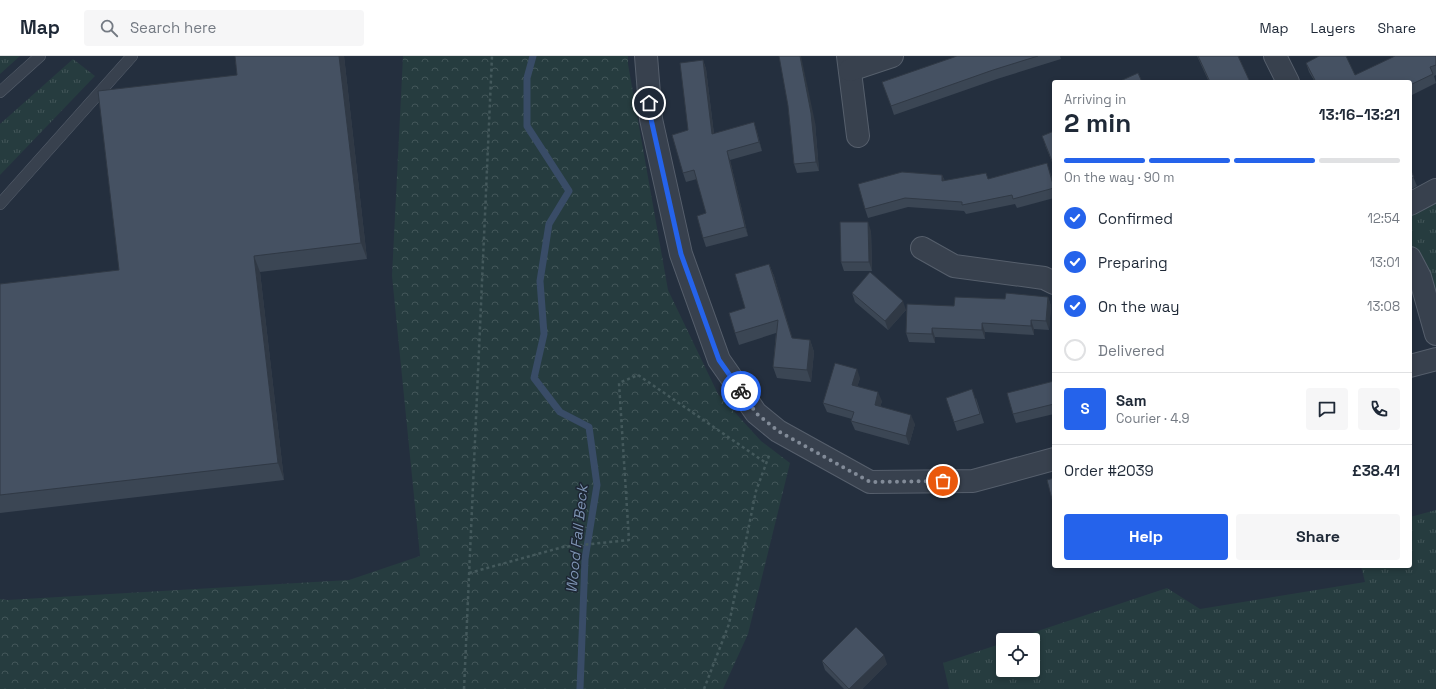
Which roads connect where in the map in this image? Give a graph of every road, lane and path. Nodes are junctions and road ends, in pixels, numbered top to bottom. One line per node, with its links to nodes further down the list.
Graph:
1 (40, 56): 9 (lane)
2 (132, 56): 13 (lane)
3 (492, 56): 23 (path)
4 (646, 56): 20 (street)
5 (892, 56): 7 (street)
6 (1275, 56): 8 (street)
7 (849, 63): 10 (street)
8 (1287, 80)
9 (0, 92)
10 (858, 136)
11 (1436, 190): 12 (street)
12 (1412, 203)
13 (0, 204)
14 (922, 248): 16 (street)
15 (1412, 262): 17 (street)
16 (1052, 281)
17 (1436, 334)
18 (1436, 359): 19 (street)
19 (1412, 365)
20 (778, 431): 21 (street); 22 (path)
21 (1052, 460)
22 (766, 463): 23 (path); 25 (path)
23 (469, 573): 24 (path)
24 (464, 689)
25 (704, 689)

